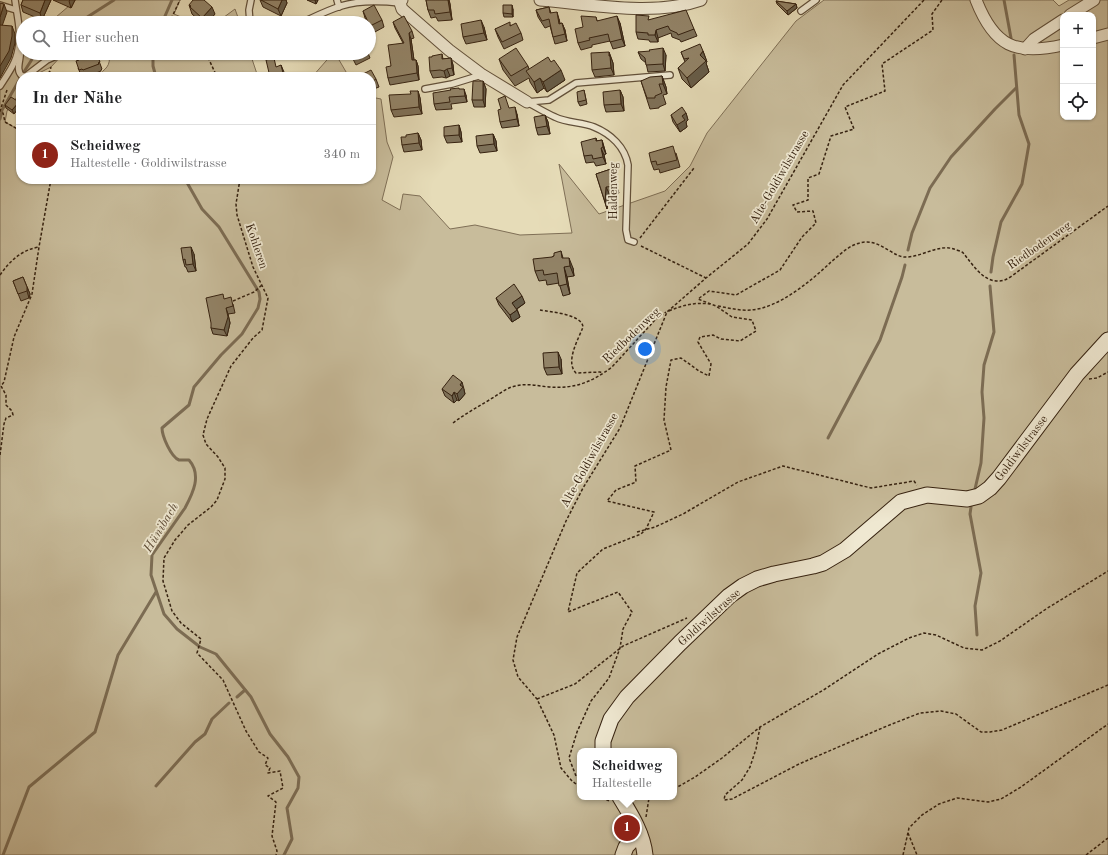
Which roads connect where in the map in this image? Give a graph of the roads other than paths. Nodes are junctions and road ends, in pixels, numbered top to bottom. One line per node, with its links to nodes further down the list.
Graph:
1 (14, 0): 12 (lane)
2 (251, 0): 16 (lane)
3 (337, 0): 11 (lane)
4 (540, 0): 5 (street)
5 (701, 0)
6 (816, 0): 13 (lane)
7 (976, 0): 22 (street)
8 (1094, 0): 14 (street)
9 (401, 2): 11 (lane, Haldenweg); 28 (street, Haldenweg)
10 (0, 5): 12 (lane)
11 (339, 7): 17 (lane, Haldenweg)
12 (16, 10): 15 (lane)
13 (801, 11)
14 (1075, 12)
15 (17, 16)
16 (249, 16)
17 (318, 16)
18 (1060, 22): 22 (street)
19 (1108, 34): 20 (street)
20 (1096, 37)
21 (1060, 46): 22 (street)
22 (1025, 49)
23 (16, 56): 30 (lane)
24 (21, 60): 26 (lane)
25 (48, 60): 27 (lane)
26 (22, 72)
27 (27, 72)
28 (481, 74): 31 (lane); 32 (street, Haldenweg)
29 (670, 75): 32 (lane)
30 (0, 86)
31 (425, 89)
32 (527, 102): 33 (lane, Haldenweg)
33 (634, 242)
34 (1108, 340): 35 (street, Goldiwilstrasse)
35 (603, 748)
36 (622, 800): 37 (street)
37 (639, 833): 38 (street); 39 (street)
38 (623, 855)
39 (645, 855)

